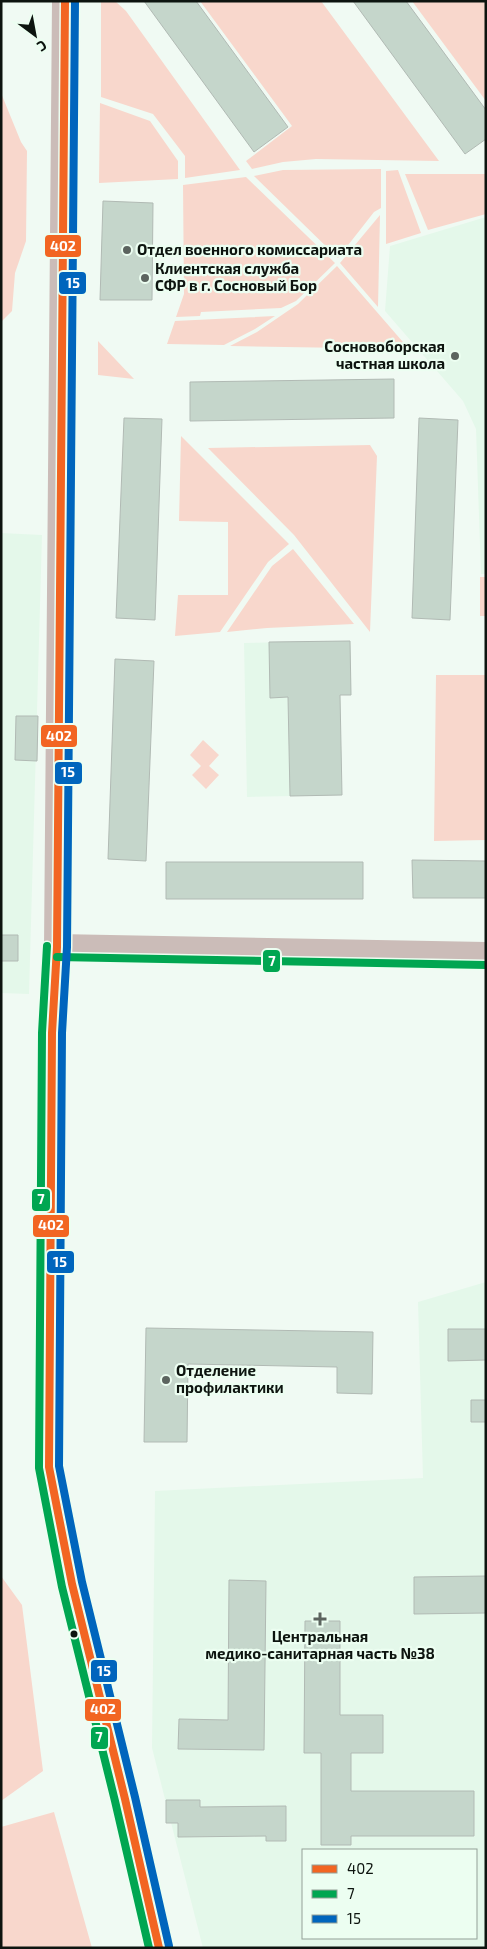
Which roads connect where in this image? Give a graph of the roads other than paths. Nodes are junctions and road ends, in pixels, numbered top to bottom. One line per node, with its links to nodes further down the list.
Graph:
1 (66, 1): 2 (street)
2 (57, 947): 3 (street); 4 (street)
3 (486, 954)
4 (159, 1948)

